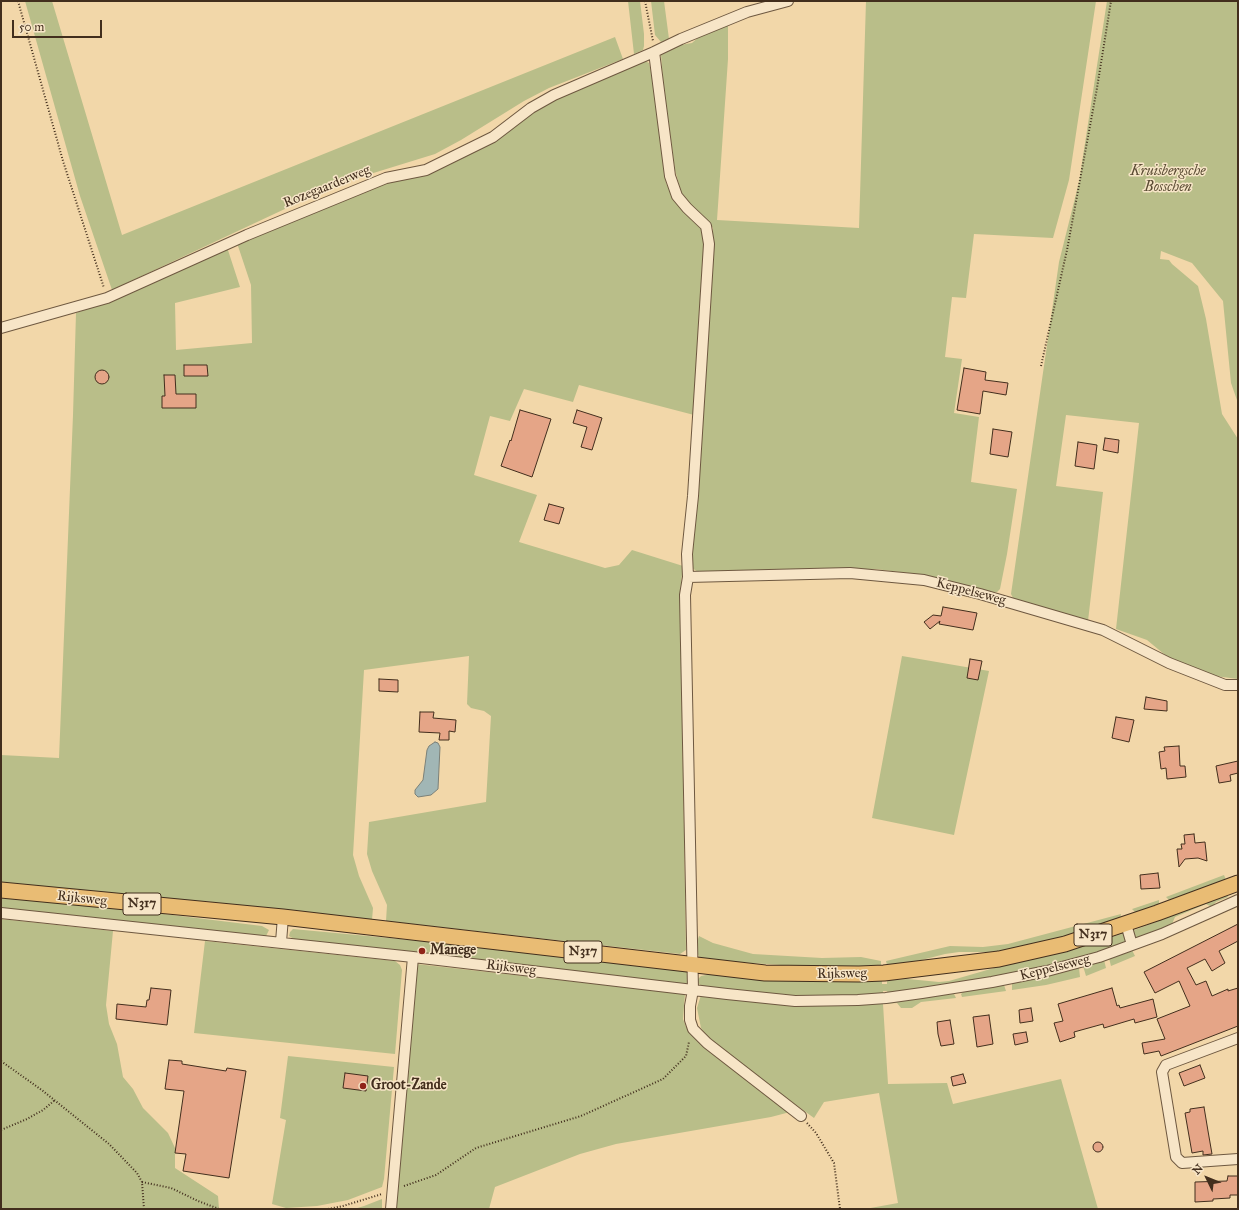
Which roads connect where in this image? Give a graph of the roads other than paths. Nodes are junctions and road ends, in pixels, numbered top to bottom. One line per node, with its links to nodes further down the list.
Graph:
1 (788, 1): 2 (street, Rozegaarderweg)
2 (654, 52): 3 (street, Rozegaarderweg); 4 (street)
3 (1, 328)
4 (688, 577): 5 (street, Keppelseweg); 15 (street)
5 (1238, 685)
6 (1238, 883): 11 (main road, Keppelseweg / N317)
7 (1, 890): 10 (main road, Rijksweg / N317)
8 (1238, 900): 13 (street, Keppelseweg)
9 (1, 913): 12 (street, Rijksweg)
10 (282, 917): 12 (street); 15 (main road, Rijksweg / N317)
11 (1126, 924): 13 (street); 16 (main road, Keppelseweg / N317)
12 (281, 942): 14 (street, Rijksweg)
13 (1132, 945): 18 (street, Keppelseweg)
14 (413, 957): 17 (street, Rijksweg); 22 (street)
15 (693, 965): 16 (main road, Rijksweg / N317); 17 (street)
16 (944, 966)
17 (693, 990): 18 (street, Rijksweg); 20 (street)
18 (886, 998)
19 (1238, 1038): 21 (street)
20 (801, 1116)
21 (1238, 1159)
22 (391, 1209)

